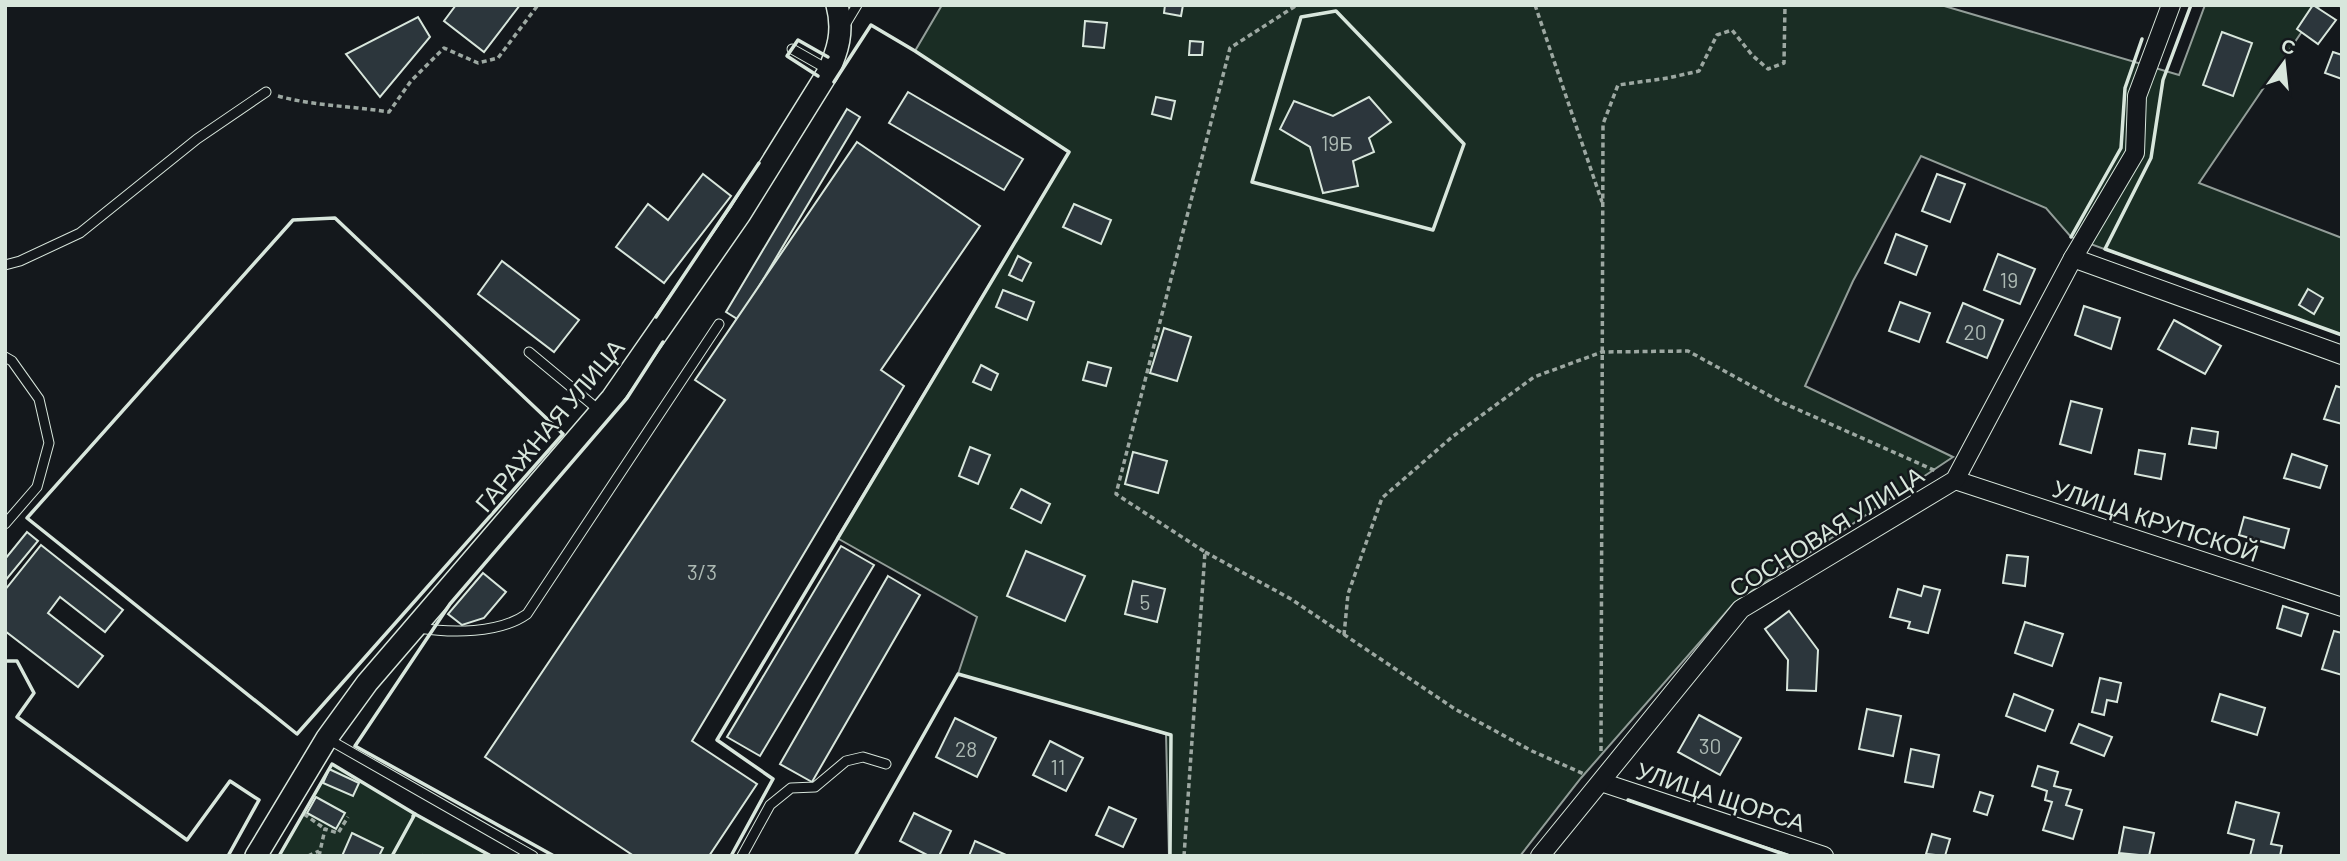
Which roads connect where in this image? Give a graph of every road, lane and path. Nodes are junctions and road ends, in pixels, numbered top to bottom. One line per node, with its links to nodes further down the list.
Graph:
1 (538, 5): 11 (path)
2 (837, 5): 8 (street, ГАРАЖНАЯ УЛИЦА)
3 (857, 5): 8 (lane)
4 (1297, 5): 23 (path)
5 (1535, 5): 12 (path)
6 (1785, 5): 12 (path)
7 (2171, 5): 13 (street, СОСНОВАЯ УЛИЦА)
8 (841, 33): 10 (street, ГАРАЖНАЯ УЛИЦА)
9 (792, 49): 10 (lane)
10 (834, 69): 20 (street, ГАРАЖНАЯ УЛИЦА)
11 (266, 92): 14 (lane)
12 (1603, 205): 17 (path)
13 (2073, 258): 18 (street); 21 (street, СОСНОВАЯ УЛИЦА)
14 (5, 265)
15 (719, 324): 25 (lane)
16 (528, 352): 20 (lane)
17 (1602, 352): 21 (path); 26 (path); 29 (path)
18 (2342, 355)
19 (5, 357): 22 (lane)
20 (601, 411): 25 (street, ГАРАЖНАЯ УЛИЦА)
21 (1955, 480): 24 (street, УЛИЦА КРУПСКОЙ); 29 (street, СОСНОВАЯ УЛИЦА)
22 (5, 524)
23 (1205, 552): 26 (path); 38 (path)
24 (2342, 607)
25 (414, 627): 27 (street, ГАРАЖНАЯ УЛИЦА)
26 (1344, 635): 29 (path)
27 (327, 738): 34 (street, ГАРАЖНАЯ УЛИЦА); 36 (lane)
28 (886, 764): 37 (lane)
29 (1601, 782): 39 (street, СОСНОВАЯ УЛИЦА); 40 (street, УЛИЦА ЩОРСА)
30 (303, 813): 32 (path)
31 (348, 817): 32 (path)
32 (325, 829): 33 (path)
33 (319, 853): 35 (path)
34 (256, 856)
35 (309, 856)
36 (533, 856)
37 (742, 856)
38 (1184, 856)
39 (1540, 856)
40 (1824, 856)

